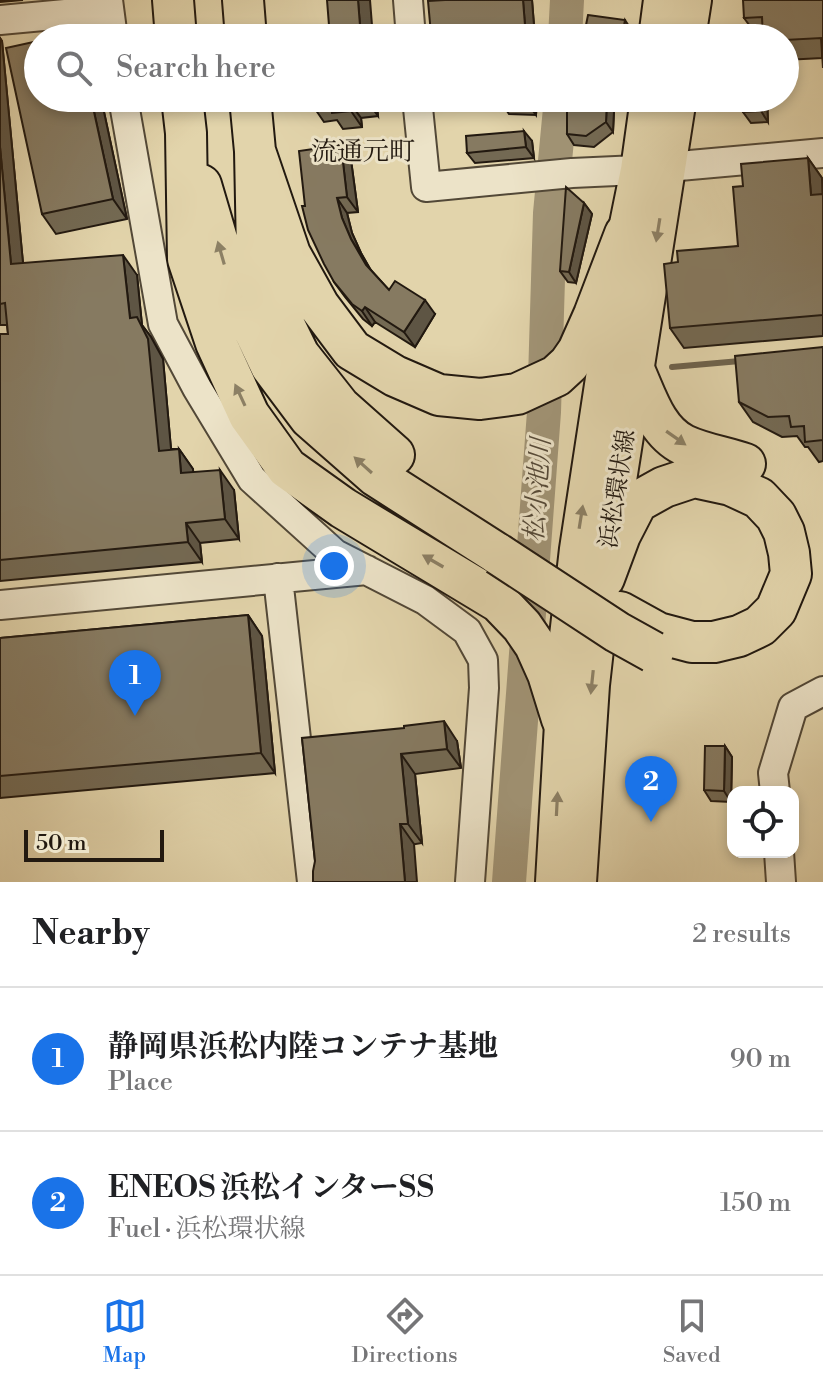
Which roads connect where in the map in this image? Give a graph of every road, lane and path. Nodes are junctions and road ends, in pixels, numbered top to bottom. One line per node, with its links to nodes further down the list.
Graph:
1 (173, 0): 8 (highway)
2 (243, 0): 9 (highway)
3 (408, 0): 10 (street)
4 (661, 0): 11 (main road)
5 (694, 0): 12 (main road)
6 (108, 5): 7 (street)
7 (0, 20)
8 (175, 24)
9 (245, 24)
10 (410, 24)
11 (658, 24)
12 (690, 24)
13 (125, 112): 25 (street)
14 (251, 112): 19 (highway)
15 (418, 112): 21 (street)
16 (649, 112): 21 (main road, 浜松環状線)
17 (674, 112): 21 (main road, 浜松環状線)
18 (184, 116): 24 (highway, one-way to 18); 30 (highway, one-way to 18)
19 (255, 151): 22 (highway); 24 (highway)
20 (823, 153): 21 (street)
21 (653, 169): 22 (main road, 浜松環状線); 23 (main road, 浜松環状線, one-way to 23)
22 (625, 234): 30 (main road, 浜松環状線, one-way to 22)
23 (636, 374): 24 (highway, one-way to 24, bridge); 27 (main road, 浜松環状線)
24 (499, 540): 27 (highway)
25 (367, 570): 26 (street); 34 (street)
26 (278, 578): 28 (street); 33 (street)
27 (604, 578): 36 (main road, 浜松環状線, one-way to 36)
28 (0, 605)
29 (823, 691): 31 (street)
30 (562, 719): 35 (main road, 浜松環状線, one-way to 30)
31 (774, 786)
32 (779, 858): 37 (street)
33 (312, 882)
34 (470, 882)
35 (553, 882)
36 (579, 882)
37 (781, 882)

